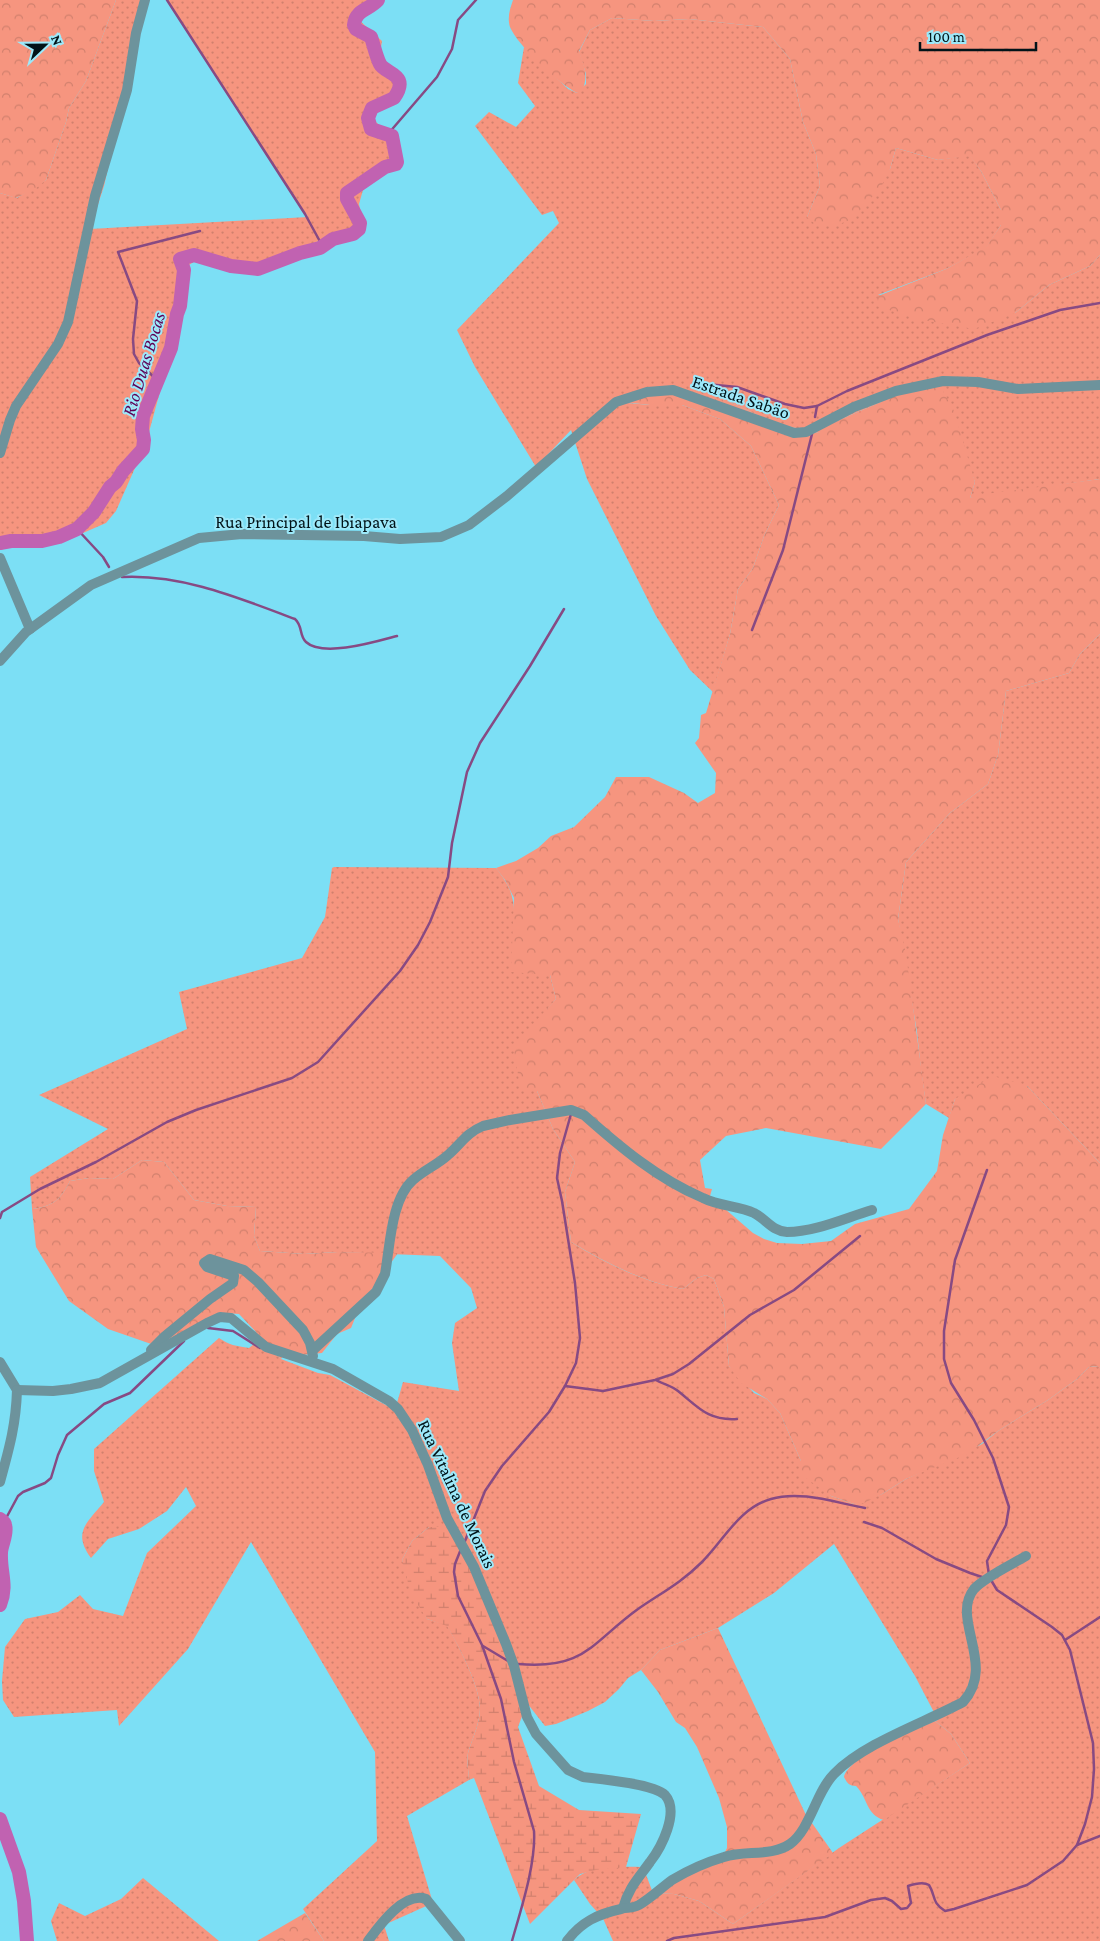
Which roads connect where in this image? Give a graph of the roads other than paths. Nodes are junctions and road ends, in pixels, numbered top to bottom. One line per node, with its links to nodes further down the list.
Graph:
1 (145, 0): 4 (street)
2 (1100, 385): 3 (street, Estrada Sabäo)
3 (561, 450): 6 (street, Rua Principal de Ibiapava)
4 (0, 453)
5 (0, 558): 6 (street)
6 (30, 629): 7 (street, Rua Principal de Ibiapava)
7 (0, 660)
8 (872, 1210): 9 (street)
9 (312, 1355): 10 (street, Rua Vitalina de Morais); 10 (street); 15 (street, Rua Vitalina de Morais)
10 (144, 1358): 12 (street, Rua Vitalina de Morais)
11 (0, 1362): 12 (street)
12 (17, 1390): 13 (street)
13 (0, 1482)
14 (1026, 1556): 15 (street)
15 (623, 1908): 18 (street)
16 (368, 1941): 17 (street)
17 (460, 1941)
18 (567, 1941)

